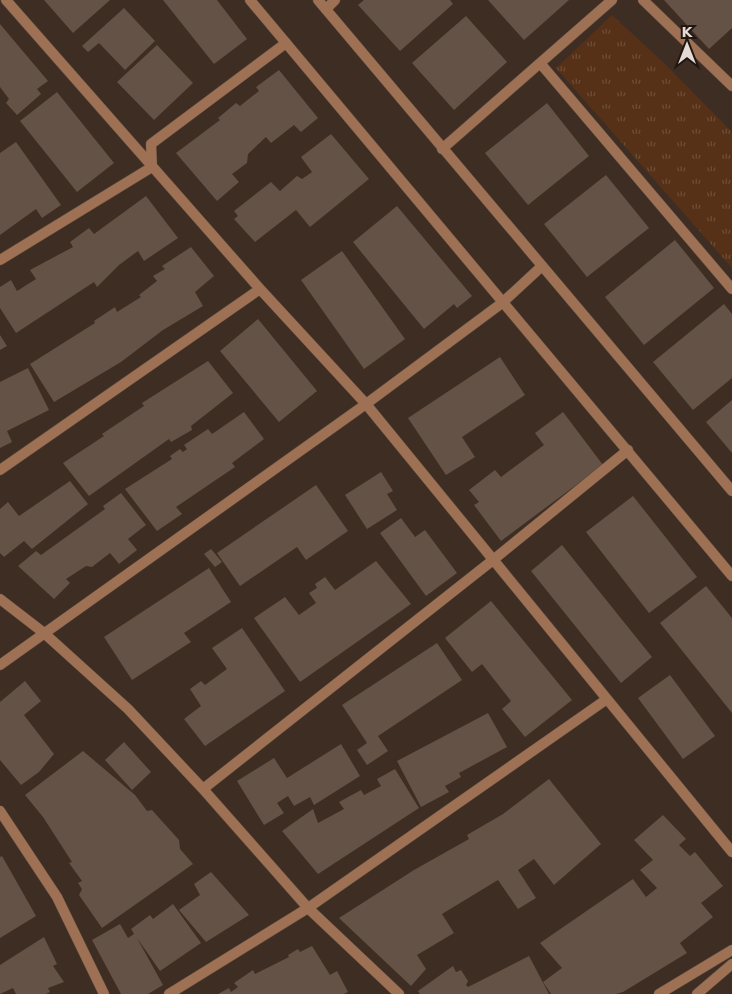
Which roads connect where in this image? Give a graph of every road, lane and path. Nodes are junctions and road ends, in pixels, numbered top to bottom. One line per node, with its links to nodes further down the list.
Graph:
1 (6, 0): 12 (street)
2 (250, 0): 8 (street)
3 (318, 0): 7 (street)
4 (335, 0): 7 (street)
5 (612, 0): 9 (street)
6 (643, 0): 10 (street)
7 (326, 9): 11 (street)
8 (286, 43): 12 (street); 17 (street)
9 (540, 63): 11 (street); 16 (street)
10 (732, 86)
11 (442, 149): 14 (street)
12 (152, 167): 13 (street); 15 (street)
13 (0, 260)
14 (542, 266): 17 (street); 21 (street)
15 (260, 289): 18 (street); 20 (street)
16 (732, 289)
17 (502, 303): 18 (street); 19 (street)
18 (366, 404): 22 (street); 25 (street)
19 (628, 450): 22 (street); 23 (street)
20 (0, 470)
21 (732, 491)
22 (493, 560): 27 (street); 28 (street)
23 (732, 576)
24 (1, 599): 25 (street)
25 (44, 632): 26 (street); 28 (street)
26 (0, 665)
27 (607, 699): 30 (street); 31 (street)
28 (203, 788): 31 (street)
29 (1, 814): 34 (street)
30 (732, 852)
31 (308, 908): 35 (street); 36 (street)
32 (732, 950): 37 (street)
33 (732, 964): 38 (street)
34 (104, 994)
35 (169, 994)
36 (399, 994)
37 (659, 994)
38 (697, 994)

